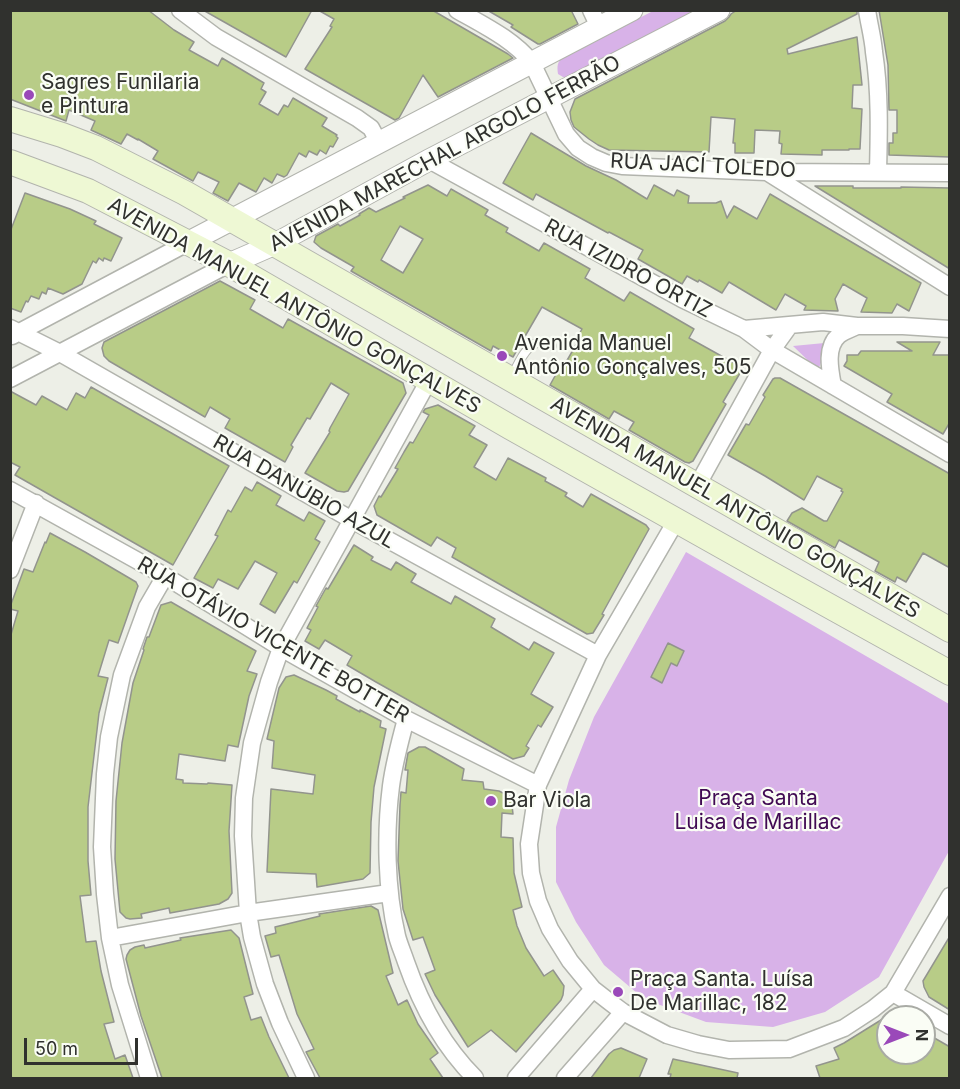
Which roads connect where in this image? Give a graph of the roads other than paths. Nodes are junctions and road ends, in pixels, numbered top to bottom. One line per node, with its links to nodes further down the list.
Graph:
1 (180, 10): 10 (street)
2 (457, 10): 7 (street)
3 (632, 10): 6 (street, AVENIDA MARECHAL ARGOLO FERRÃO)
4 (719, 10): 8 (street, AVENIDA MARECHAL ARGOLO FERRÃO)
5 (867, 10): 15 (street)
6 (595, 19): 7 (street, AVENIDA MARECHAL ARGOLO FERRÃO)
7 (532, 63): 8 (street, RUA JACÍ TOLEDO); 10 (street, AVENIDA MARECHAL ARGOLO FERRÃO)
8 (549, 99): 11 (street, AVENIDA MARECHAL ARGOLO FERRÃO); 13 (street, RUA JACÍ TOLEDO)
9 (10, 119): 18 (main road, AVENIDA MANUEL ANTÔNIO GONÇALVES)
10 (379, 143): 18 (street, AVENIDA MARECHAL ARGOLO FERRÃO)
11 (429, 160): 20 (street, AVENIDA MARECHAL ARGOLO FERRÃO); 25 (street, RUA IZIDRO ORTIZ)
12 (10, 162): 19 (main road, AVENIDA MANUEL ANTÔNIO GONÇALVES)
13 (766, 172): 14 (street, RUA JACÍ TOLEDO); 17 (street)
14 (821, 172): 15 (street, RUA JACÍ TOLEDO); 17 (street, RUA JACÍ TOLEDO)
15 (878, 172): 16 (street, RUA JACÍ TOLEDO)
16 (950, 173)
17 (813, 201): 22 (street)
18 (232, 220): 19 (street, AVENIDA MARECHAL ARGOLO FERRÃO); 20 (main road, AVENIDA MANUEL ANTÔNIO GONÇALVES)
19 (189, 242): 21 (main road, AVENIDA MANUEL ANTÔNIO GONÇALVES); 27 (street, AVENIDA MARECHAL ARGOLO FERRÃO)
20 (275, 244): 21 (street, AVENIDA MARECHAL ARGOLO FERRÃO); 32 (main road, AVENIDA MANUEL ANTÔNIO GONÇALVES)
21 (229, 264): 30 (street, AVENIDA MARECHAL ARGOLO FERRÃO); 33 (main road, AVENIDA MANUEL ANTÔNIO GONÇALVES)
22 (950, 287)
23 (790, 325): 24 (street); 25 (street); 29 (street)
24 (857, 326): 26 (street); 34 (street)
25 (744, 329): 29 (street, RUA IZIDRO ORTIZ)
26 (950, 329)
27 (14, 332): 30 (street, RUA DANÚBIO AZUL)
28 (552, 346): 32 (lane)
29 (772, 350): 34 (street, RUA IZIDRO ORTIZ); 36 (street)
30 (60, 353): 31 (street, AVENIDA MARECHAL ARGOLO FERRÃO); 39 (street, RUA DANÚBIO AZUL)
31 (10, 379)
32 (510, 379): 36 (main road, AVENIDA MANUEL ANTÔNIO GONÇALVES)
33 (429, 380): 39 (street); 40 (main road, AVENIDA MANUEL ANTÔNIO GONÇALVES)
34 (833, 386): 35 (street, RUA IZIDRO ORTIZ)
35 (950, 453)
36 (697, 486): 43 (main road, AVENIDA MANUEL ANTÔNIO GONÇALVES)
37 (10, 490): 38 (street, RUA OTÁVIO VICENTE BOTTER)
38 (36, 503): 41 (street); 42 (street, RUA OTÁVIO VICENTE BOTTER)
39 (352, 520): 44 (street); 45 (street, RUA DANÚBIO AZUL)
40 (676, 521): 45 (street); 46 (main road, AVENIDA MANUEL ANTÔNIO GONÇALVES)
41 (10, 570)
42 (165, 576): 44 (street, RUA OTÁVIO VICENTE BOTTER); 52 (street)
43 (950, 630)
44 (281, 648): 47 (street, RUA OTÁVIO VICENTE BOTTER); 51 (street)
45 (598, 655): 48 (street)
46 (950, 673)
47 (406, 719): 48 (street, RUA OTÁVIO VICENTE BOTTER); 49 (street)
48 (537, 785): 53 (street)
49 (389, 893): 51 (street); 59 (street)
50 (950, 896): 54 (street)
51 (248, 913): 52 (street); 58 (street)
52 (110, 938): 57 (street)
53 (593, 988): 55 (street); 60 (street)
54 (893, 993): 55 (street); 56 (street)
55 (623, 1012): 61 (street)
56 (950, 1026)
57 (149, 1078)
58 (306, 1078)
59 (475, 1078)
60 (516, 1078)
61 (565, 1078)

